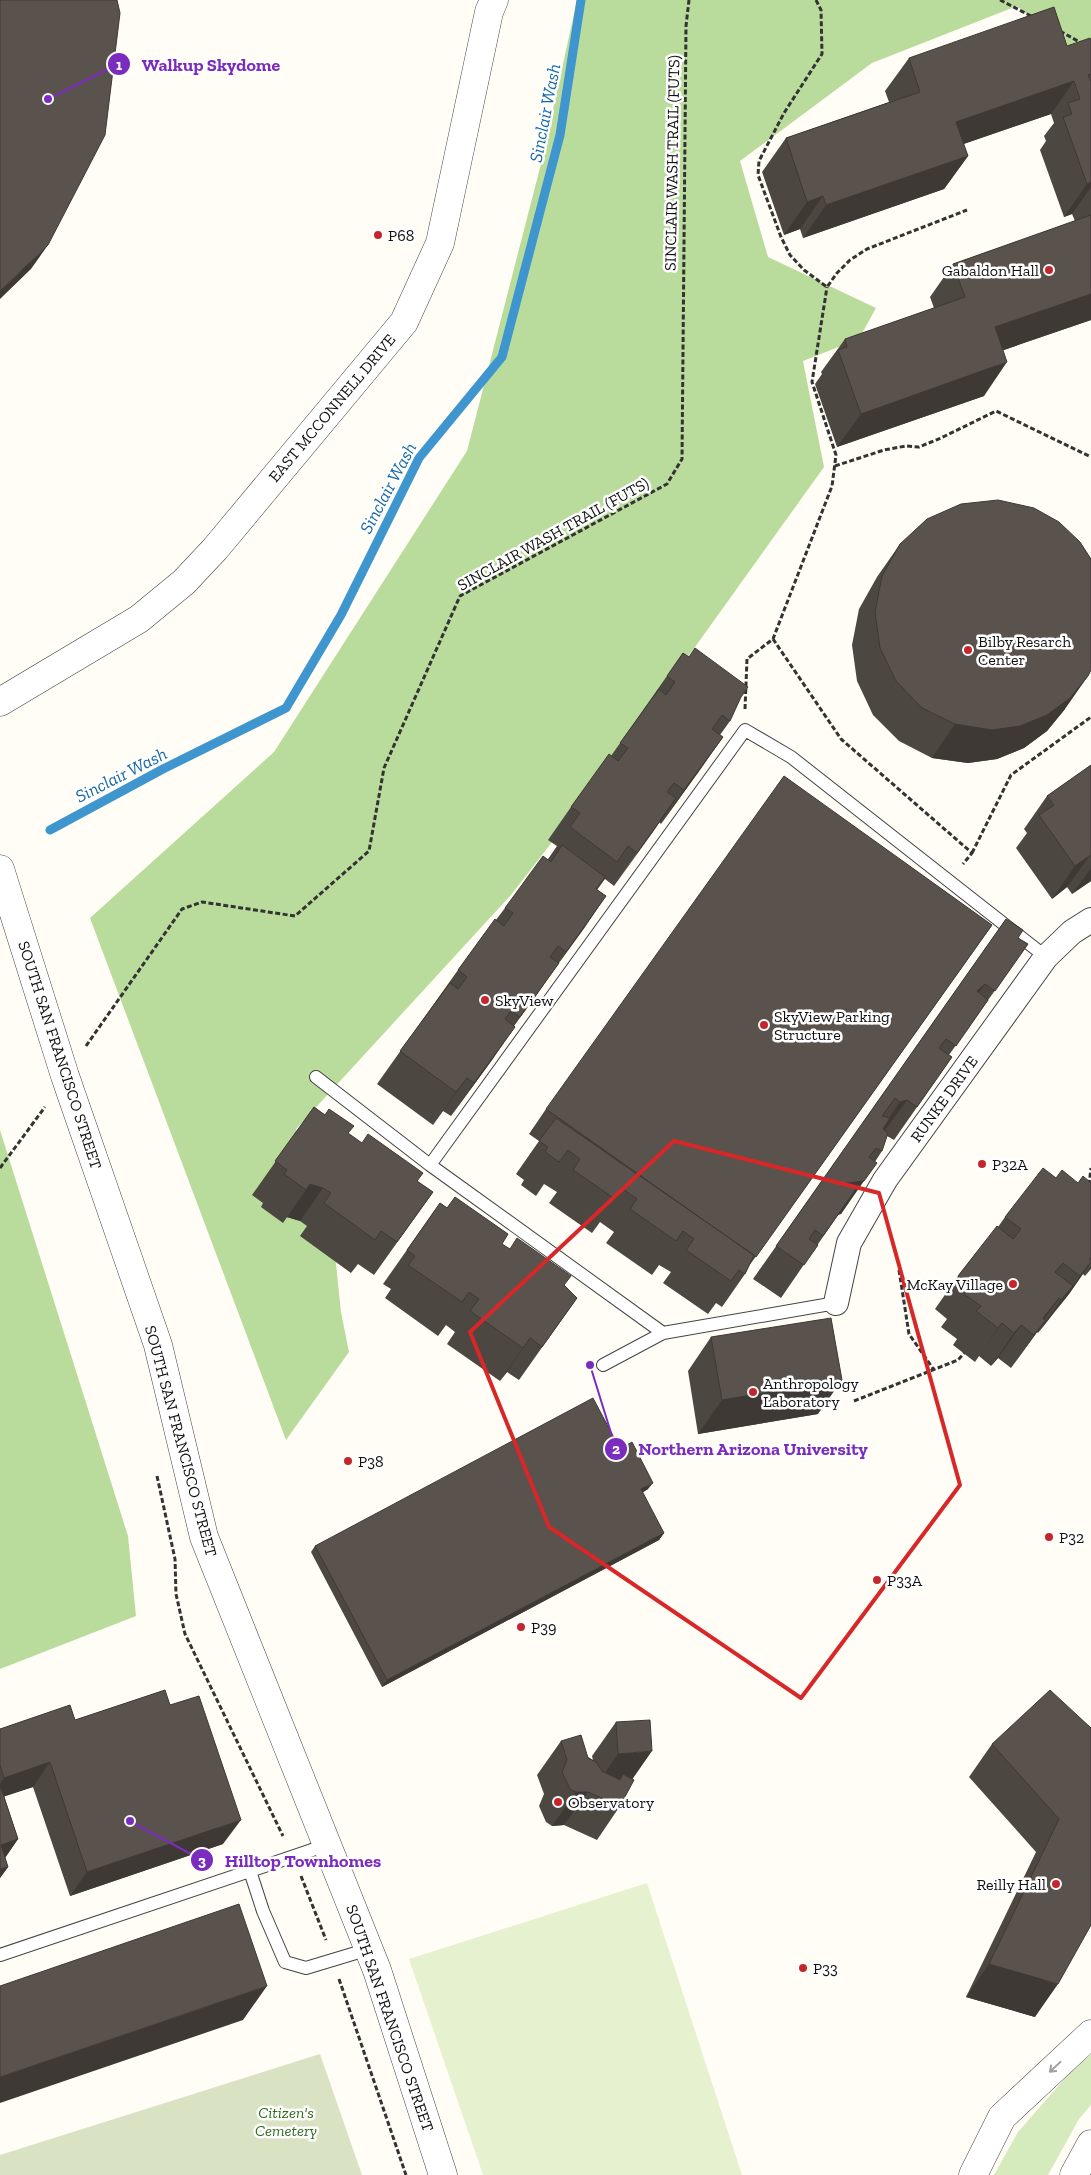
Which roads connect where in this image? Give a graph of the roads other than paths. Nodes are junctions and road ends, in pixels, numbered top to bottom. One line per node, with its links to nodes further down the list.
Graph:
1 (494, 0): 2 (street, EAST MCCONNELL DRIVE)
2 (0, 702)
3 (0, 869): 11 (street, SOUTH SAN FRANCISCO STREET)
4 (1091, 920): 5 (street, RUNKE DRIVE)
5 (1046, 956): 7 (lane); 8 (street, RUNKE DRIVE)
6 (316, 1077): 7 (lane)
7 (430, 1164): 9 (lane)
8 (836, 1303): 9 (lane)
9 (662, 1333): 10 (lane)
10 (603, 1365)
11 (327, 1846): 12 (lane); 13 (street, SOUTH SAN FRANCISCO STREET)
12 (250, 1871): 13 (lane); 14 (lane)
13 (369, 1949): 17 (street, SOUTH SAN FRANCISCO STREET)
14 (0, 1955)
15 (1091, 2034): 18 (street, one-way to 18)
16 (1090, 2148): 19 (street)
17 (443, 2175)
18 (974, 2175)
19 (1074, 2175)

